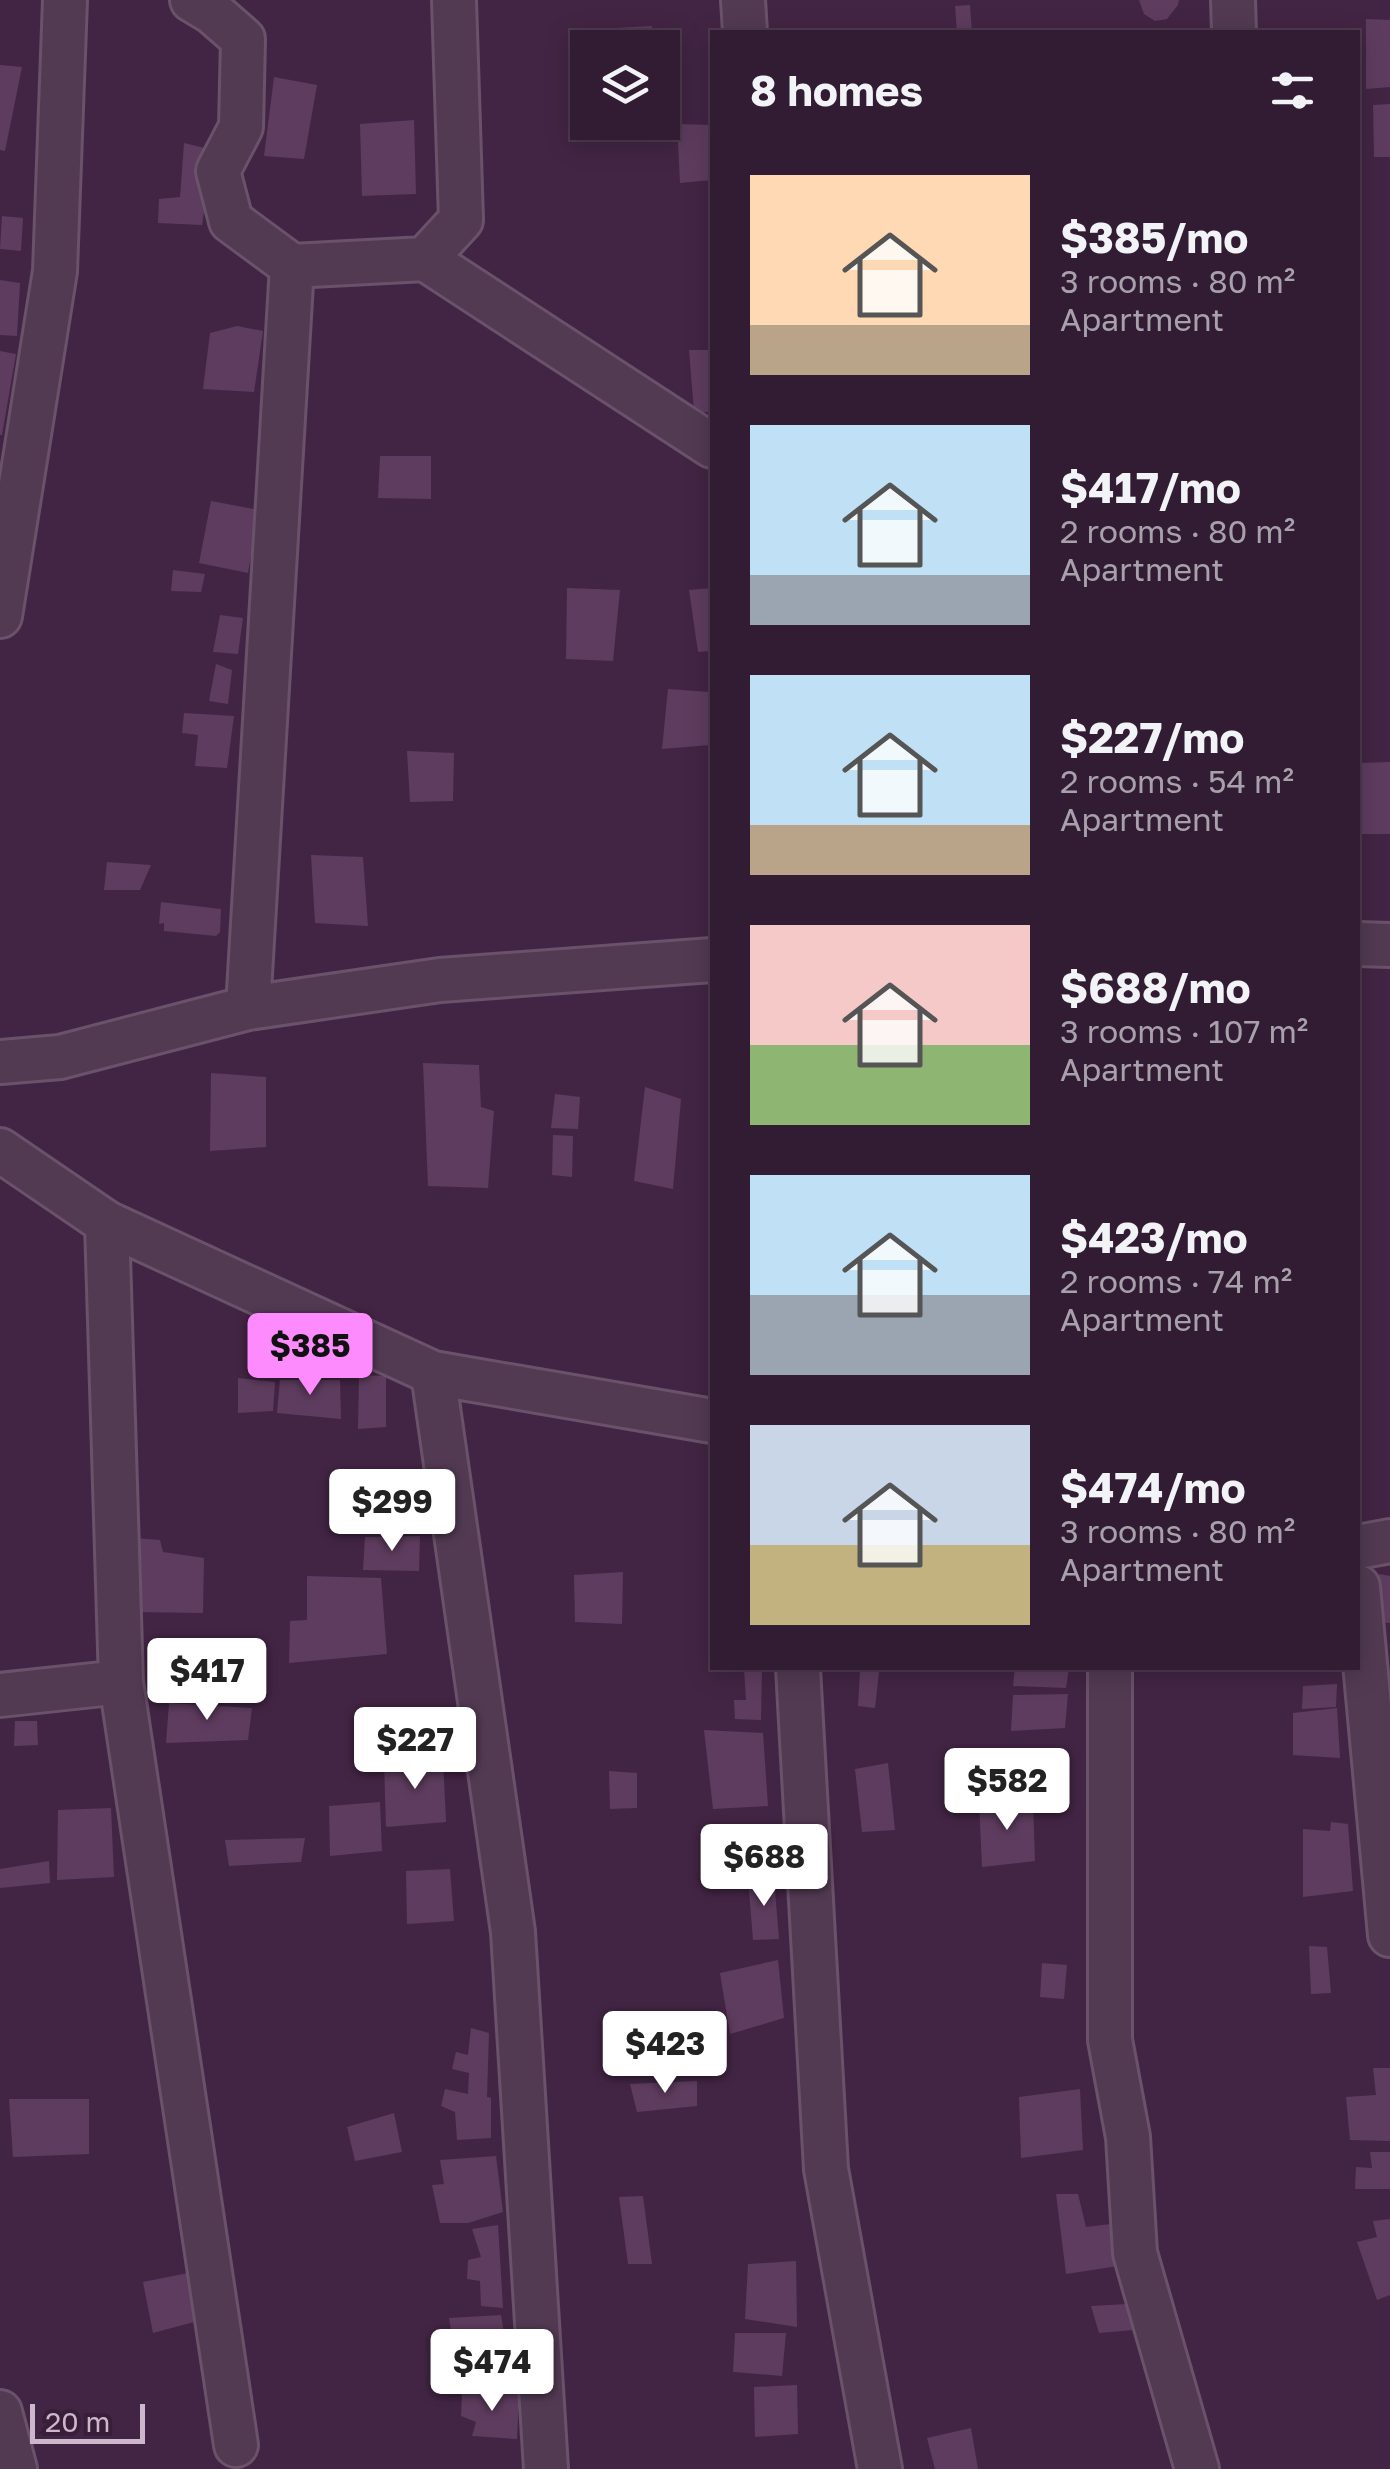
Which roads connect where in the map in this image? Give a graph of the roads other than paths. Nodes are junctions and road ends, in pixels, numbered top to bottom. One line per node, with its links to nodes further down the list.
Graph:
1 (65, 0): 11 (street)
2 (192, 0): 9 (street)
3 (454, 0): 8 (street)
4 (744, 0): 6 (street)
5 (1233, 0): 7 (street)
6 (745, 30)
7 (1234, 30)
8 (425, 259): 9 (street); 10 (street)
9 (292, 266): 15 (street)
10 (710, 445)
11 (0, 616)
12 (1360, 944): 13 (street)
13 (1390, 944)
14 (710, 960): 15 (street)
15 (248, 1008): 16 (street)
16 (0, 1062)
17 (0, 1150): 18 (street)
18 (107, 1223): 19 (street); 26 (street)
19 (433, 1373): 20 (street); 32 (street)
20 (710, 1421)
21 (1390, 1541): 22 (street)
22 (1360, 1546)
23 (1360, 1609): 28 (street)
24 (798, 1670): 33 (street)
25 (1110, 1670): 34 (street)
26 (120, 1682): 27 (street); 30 (street)
27 (0, 1695)
28 (1390, 1935)
29 (0, 2412): 31 (street)
30 (236, 2445)
31 (15, 2469)
32 (546, 2469)
33 (880, 2469)
34 (1197, 2469)

